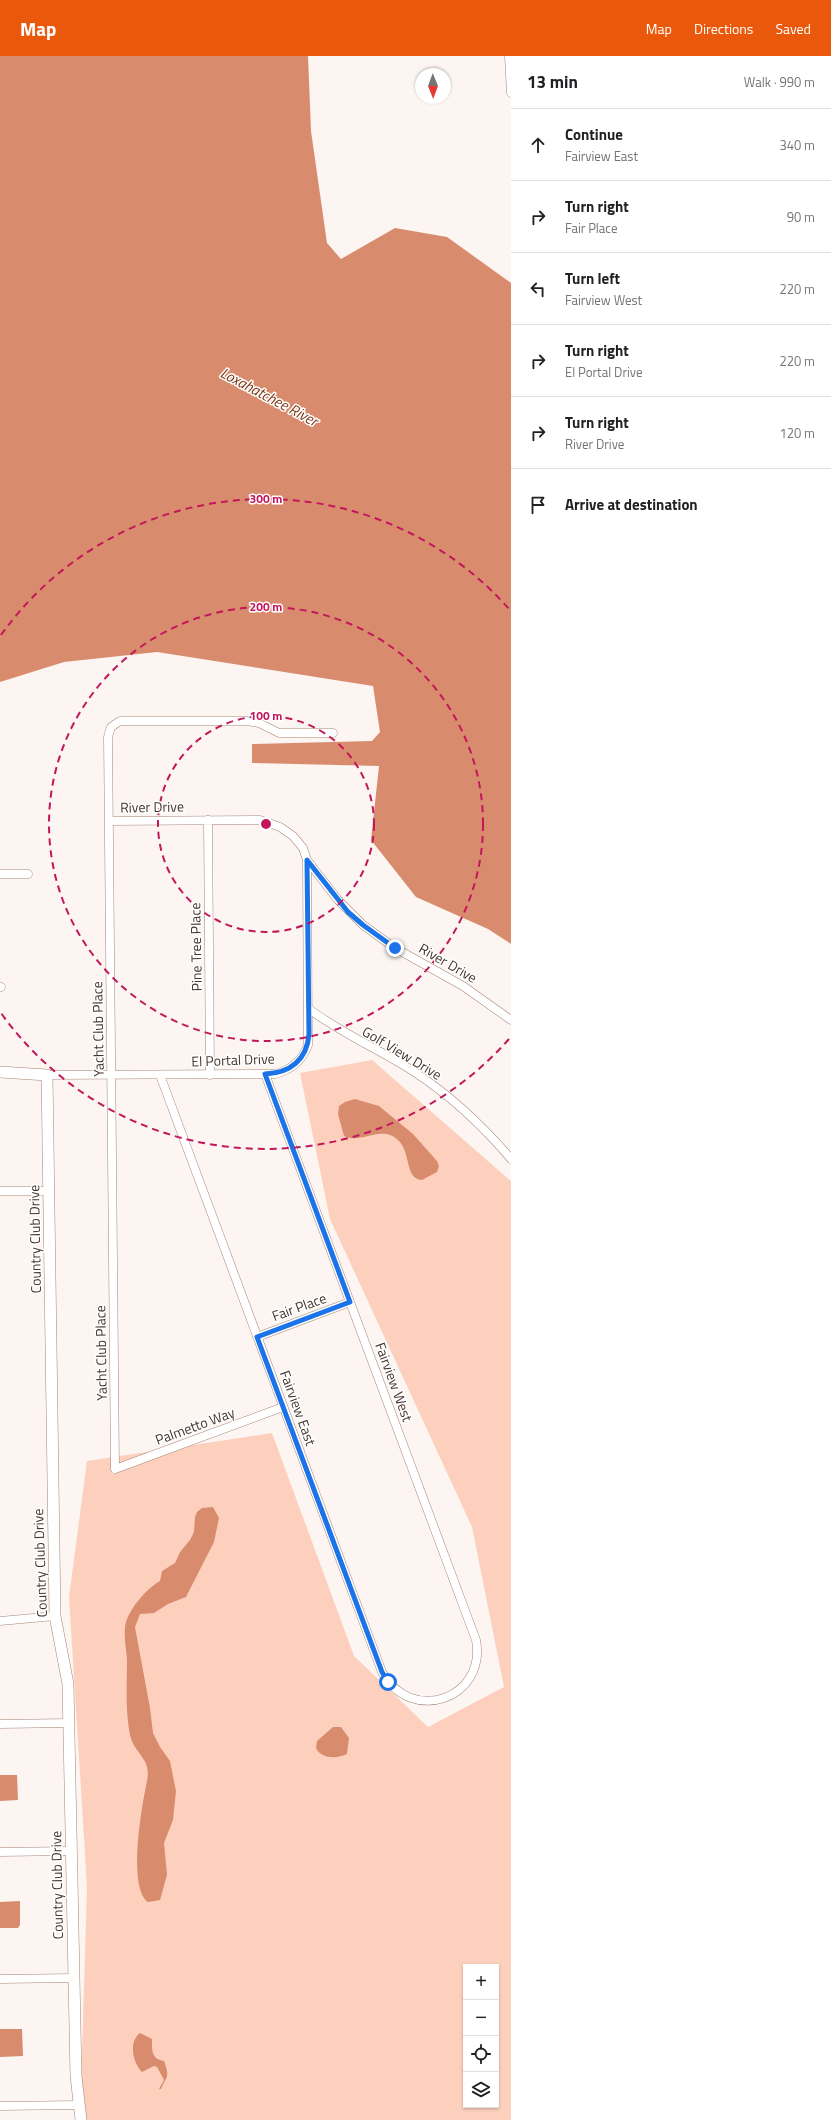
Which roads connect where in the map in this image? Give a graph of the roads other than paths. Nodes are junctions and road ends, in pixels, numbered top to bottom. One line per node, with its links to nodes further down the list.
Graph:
1 (509, 56): 2 (street)
2 (511, 93)
3 (333, 733): 5 (street, Yacht Club Place)
4 (208, 820): 5 (street, River Drive); 6 (street, River Drive); 16 (street, Pine Tree Place)
5 (108, 821): 17 (street, Yacht Club Place)
6 (289, 833): 7 (street, El Portal Drive)
7 (307, 860): 10 (street, El Portal Drive); 11 (street, River Drive)
8 (0, 874): 9 (street)
9 (28, 874)
10 (309, 1009): 13 (street, El Portal Drive); 18 (street, Golf View Drive)
11 (511, 1020)
12 (0, 1072): 14 (street)
13 (265, 1074): 16 (street, El Portal Drive); 21 (street, Fairview West)
14 (47, 1075): 17 (street, El Portal Drive); 20 (street, Country Club Drive)
15 (160, 1075): 16 (street, El Portal Drive); 17 (street, El Portal Drive); 22 (street, Fairview East)
16 (210, 1075)
17 (111, 1076): 24 (street, Yacht Club Place)
18 (511, 1159)
19 (0, 1191): 20 (street)
20 (49, 1191): 25 (street, Country Club Drive)
21 (350, 1302): 22 (street, Fair Place); 27 (street, Fairview West)
22 (257, 1337): 23 (street, Fairview East)
23 (283, 1407): 24 (street, Palmetto Way); 27 (street, Fairview East)
24 (115, 1469)
25 (56, 1616): 26 (street); 28 (street, Country Club Drive)
26 (0, 1622)
27 (453, 1694)
28 (69, 1723): 29 (street); 30 (street, Country Club Drive)
29 (0, 1724)
30 (71, 1851): 31 (street); 32 (street, Country Club Drive)
31 (0, 1852)
32 (74, 1978): 33 (street); 34 (street, Country Club Drive)
33 (0, 1979)
34 (79, 2105): 35 (street); 36 (street, Country Club Drive)
35 (0, 2106)
36 (81, 2120)

